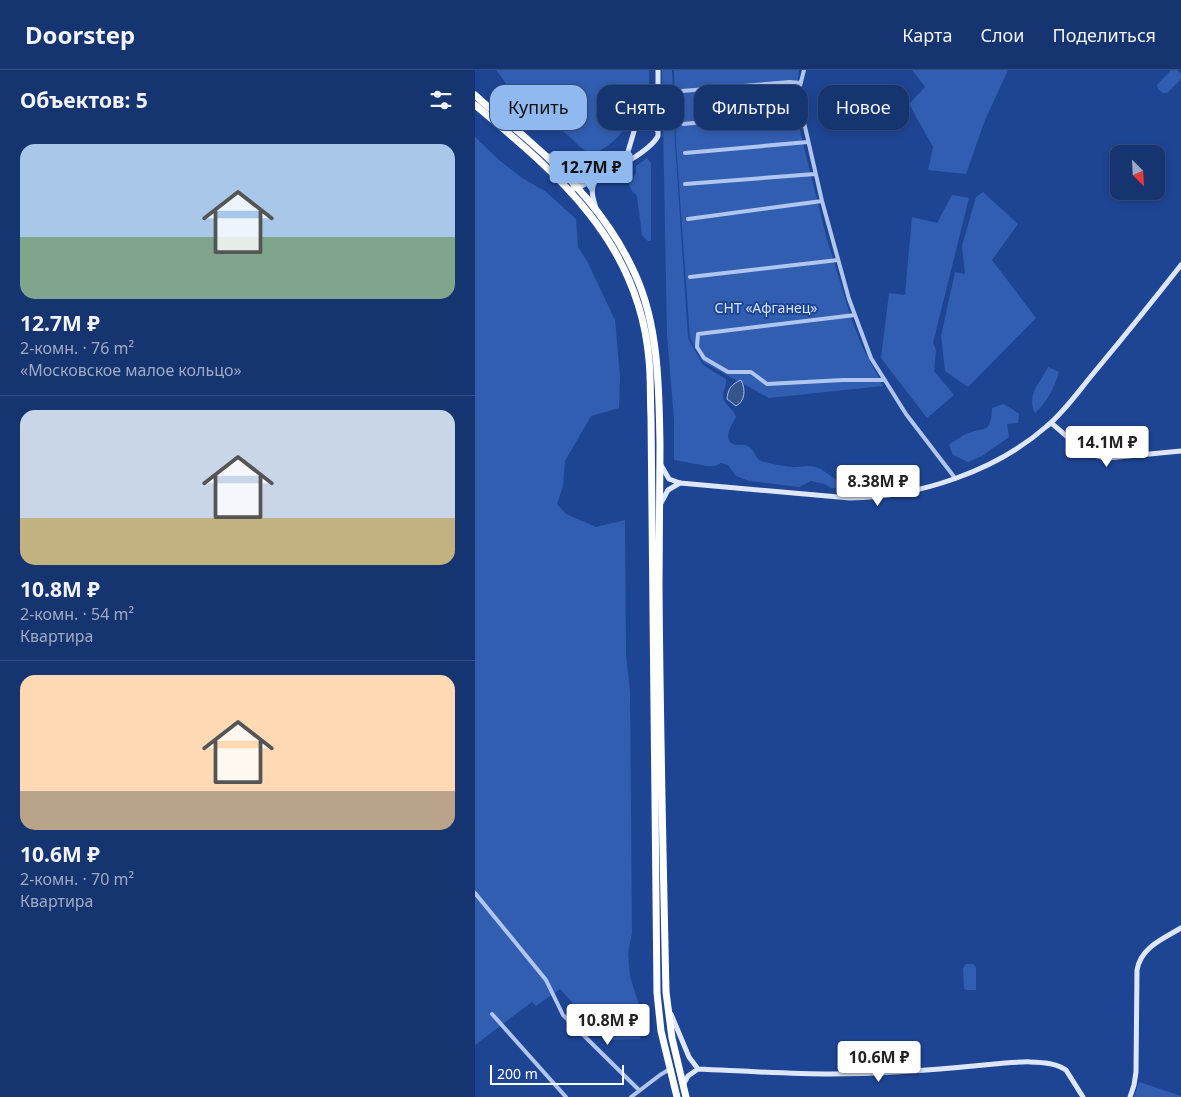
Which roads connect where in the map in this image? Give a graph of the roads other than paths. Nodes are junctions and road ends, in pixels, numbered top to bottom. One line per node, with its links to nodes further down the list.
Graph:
1 (657, 70): 4 (street)
2 (804, 70): 3 (street)
3 (801, 83): 5 (street)
4 (657, 85)
5 (684, 91)
6 (475, 95): 12 (highway)
7 (475, 105): 17 (highway)
8 (634, 130): 14 (street)
9 (658, 130): 14 (street)
10 (805, 130): 11 (street)
11 (808, 142): 13 (street); 15 (street)
12 (541, 152): 14 (street); 17 (highway)
13 (685, 153)
14 (603, 172): 17 (street); 19 (street)
15 (815, 174): 16 (street); 18 (street)
16 (685, 184)
17 (574, 187): 19 (highway); 36 (highway)
18 (821, 202): 20 (street); 21 (street)
19 (597, 211): 28 (highway)
20 (688, 219)
21 (838, 260): 23 (street); 24 (street)
22 (1181, 265): 26 (street)
23 (691, 277)
24 (855, 315): 25 (street); 25 (street)
25 (885, 380): 29 (street)
26 (1051, 423): 27 (street); 29 (street)
27 (1181, 451)
28 (660, 463): 30 (street); 31 (highway)
29 (955, 478): 30 (street)
30 (680, 483): 31 (street)
31 (660, 506): 34 (highway)
32 (475, 893): 39 (street)
33 (1181, 928): 45 (street)
34 (667, 1001): 37 (street); 38 (highway)
35 (492, 1014): 40 (street)
36 (670, 1069): 39 (street); 42 (highway)
37 (698, 1069): 38 (street); 44 (street)
38 (683, 1084): 43 (highway)
39 (639, 1090): 41 (street)
40 (566, 1097)
41 (631, 1097)
42 (677, 1097)
43 (686, 1097)
44 (1083, 1097)
45 (1130, 1097)

